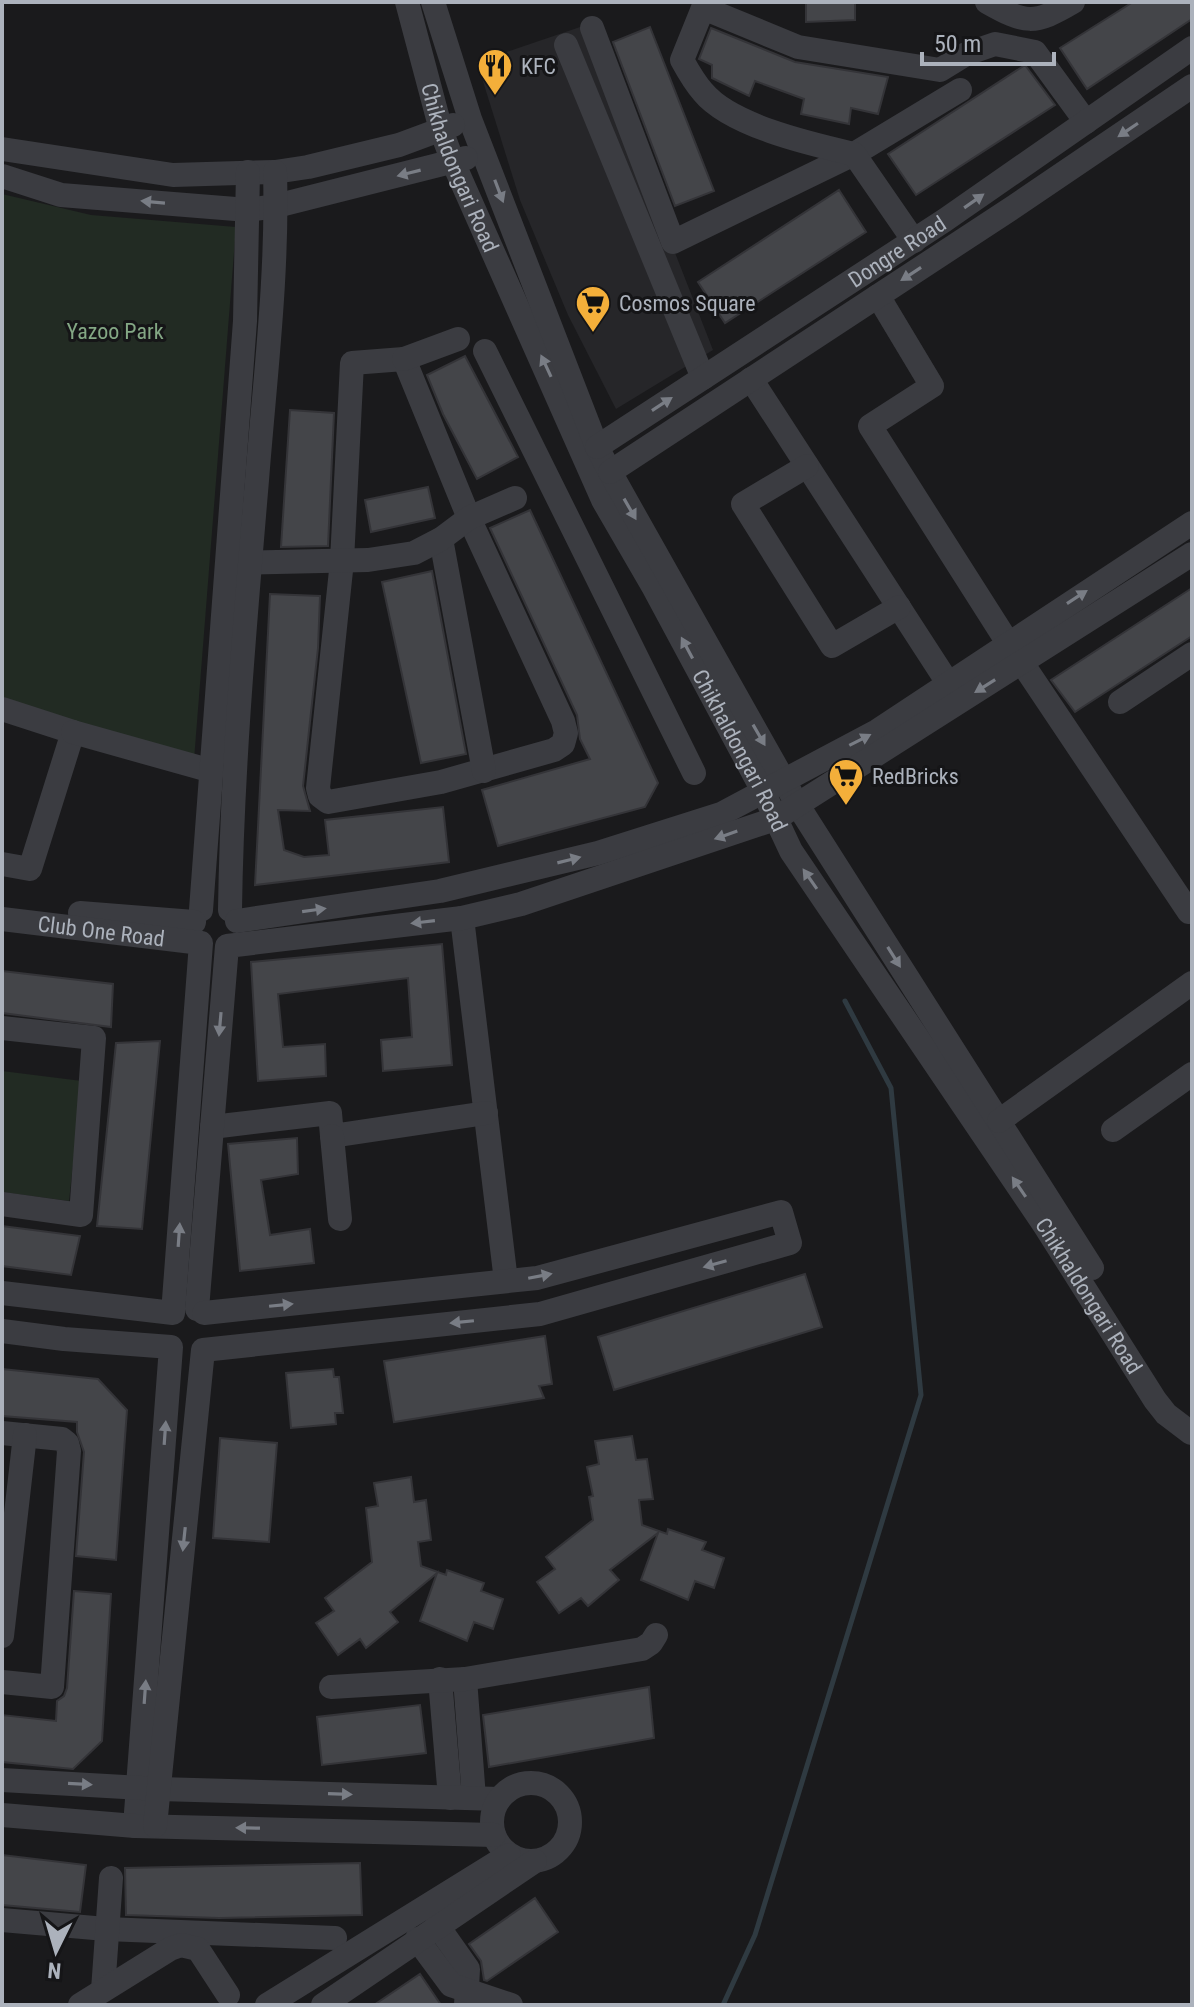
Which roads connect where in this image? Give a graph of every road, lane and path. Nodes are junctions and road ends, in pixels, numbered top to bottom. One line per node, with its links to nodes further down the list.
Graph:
1 (407, 2): 12 (street, Chikhaldongari Road)
2 (433, 2): 10 (street, Chikhaldongari Road)
3 (987, 2): 4 (street)
4 (1073, 2)
5 (592, 28): 15 (street)
6 (566, 45): 27 (street)
7 (1192, 48): 11 (street, Dongre Road)
8 (1192, 86): 23 (street, Dongre Road, one-way to 23)
9 (960, 90): 15 (street)
10 (470, 119): 12 (street); 14 (street, Chikhaldongari Road)
11 (1086, 122): 15 (street); 22 (street, Dongre Road, one-way to 11)
12 (441, 130): 16 (street, Chikhaldongari Road); 18 (street)
13 (2, 149): 17 (street)
14 (484, 152): 16 (street); 29 (street, Chikhaldongari Road, one-way to 29)
15 (854, 154): 22 (street)
16 (453, 162): 20 (street, one-way to 20); 29 (street, Chikhaldongari Road, one-way to 16)
17 (248, 172): 18 (street); 21 (street)
18 (275, 172): 20 (street)
19 (2, 176): 21 (street, one-way to 19)
20 (276, 206): 21 (street); 38 (street)
21 (248, 210): 38 (street)
22 (914, 241): 27 (street, Dongre Road)
23 (878, 296): 28 (street, Dongre Road); 40 (street)
24 (458, 339): 26 (street)
25 (485, 351): 31 (street)
26 (404, 359): 33 (street); 37 (street)
27 (703, 378): 29 (street, Dongre Road, one-way to 27)
28 (751, 379): 29 (street, Dongre Road); 30 (street)
29 (598, 461): 31 (street); 49 (street, Chikhaldongari Road)
30 (807, 466): 39 (street); 39 (street)
31 (550, 482): 48 (street)
32 (515, 498): 33 (street)
33 (469, 518): 35 (street); 47 (street)
34 (1192, 523): 40 (street, one-way to 34)
35 (441, 539): 37 (street); 47 (street)
36 (1192, 554): 40 (street)
37 (342, 561): 38 (street); 47 (street)
38 (240, 562): 46 (street); 55 (street)
39 (899, 607): 42 (street)
40 (1015, 653): 42 (street, Club One Road); 50 (street, Club One Road, one-way to 50); 54 (street)
41 (1192, 654): 43 (street)
42 (948, 683): 49 (street, Club One Road, one-way to 42)
43 (1120, 702)
44 (2, 709): 45 (street)
45 (73, 732): 46 (street); 52 (street)
46 (212, 771): 58 (street)
47 (484, 771)
48 (694, 773)
49 (774, 785): 50 (street, Chikhaldongari Road); 51 (street, Chikhaldongari Road); 55 (street, Club One Road, one-way to 49)
50 (797, 804): 51 (street, Club One Road); 64 (street, Chikhaldongari Road, one-way to 64)
51 (775, 819): 56 (street, Club One Road, one-way to 56); 76 (street, Chikhaldongari Road, one-way to 51)
52 (2, 864)
53 (2, 903): 58 (street, Club One Road)
54 (1189, 912)
55 (234, 915): 58 (street, Club One Road); 59 (street)
56 (462, 918): 59 (street, Club One Road, one-way to 59); 63 (street)
57 (2, 919): 58 (street, Club One Road)
58 (199, 925): 59 (street, Club One Road); 72 (street, one-way to 58)
59 (227, 946): 65 (street, one-way to 65)
60 (1192, 983): 64 (street)
61 (2, 1028): 68 (street)
62 (1192, 1074): 66 (street)
63 (486, 1113): 67 (street); 70 (street)
64 (999, 1121): 76 (street, Chikhaldongari Road)
65 (212, 1127): 67 (street); 72 (street)
66 (1113, 1130)
67 (332, 1136): 69 (street)
68 (2, 1204)
69 (340, 1219)
70 (506, 1281): 72 (street, one-way to 70); 75 (street, one-way to 75)
71 (2, 1293): 72 (street)
72 (191, 1312): 74 (street); 75 (street)
73 (2, 1331): 74 (street)
74 (171, 1347): 75 (street); 85 (street, one-way to 74)
75 (203, 1350): 85 (street, one-way to 85)
76 (1181, 1410): 78 (street, Chikhaldongari Road)
77 (14, 1434): 80 (street); 82 (street)
78 (1192, 1434)
79 (656, 1635): 81 (street)
80 (2, 1636)
81 (452, 1679): 83 (street); 86 (street)
82 (2, 1682)
83 (331, 1687)
84 (2, 1780): 85 (street, one-way to 85)
85 (149, 1788): 86 (street, one-way to 86); 88 (street)
86 (474, 1798): 89 (street); 91 (street)
87 (2, 1815): 88 (street)
88 (145, 1826): 89 (street, one-way to 88)
89 (494, 1835): 90 (street)
90 (509, 1855): 91 (street); 101 (street)
91 (535, 1861): 95 (street)
92 (111, 1878): 94 (street)
93 (2, 1920): 94 (street)
94 (106, 1929): 96 (street); 97 (street)
95 (427, 1932): 99 (street); 102 (street)
96 (335, 1938)
97 (103, 1990): 98 (street); 100 (street)
98 (228, 1995)
99 (467, 1998): 103 (street)
100 (80, 2005)
101 (267, 2005)
102 (323, 2005)
103 (511, 2005)

